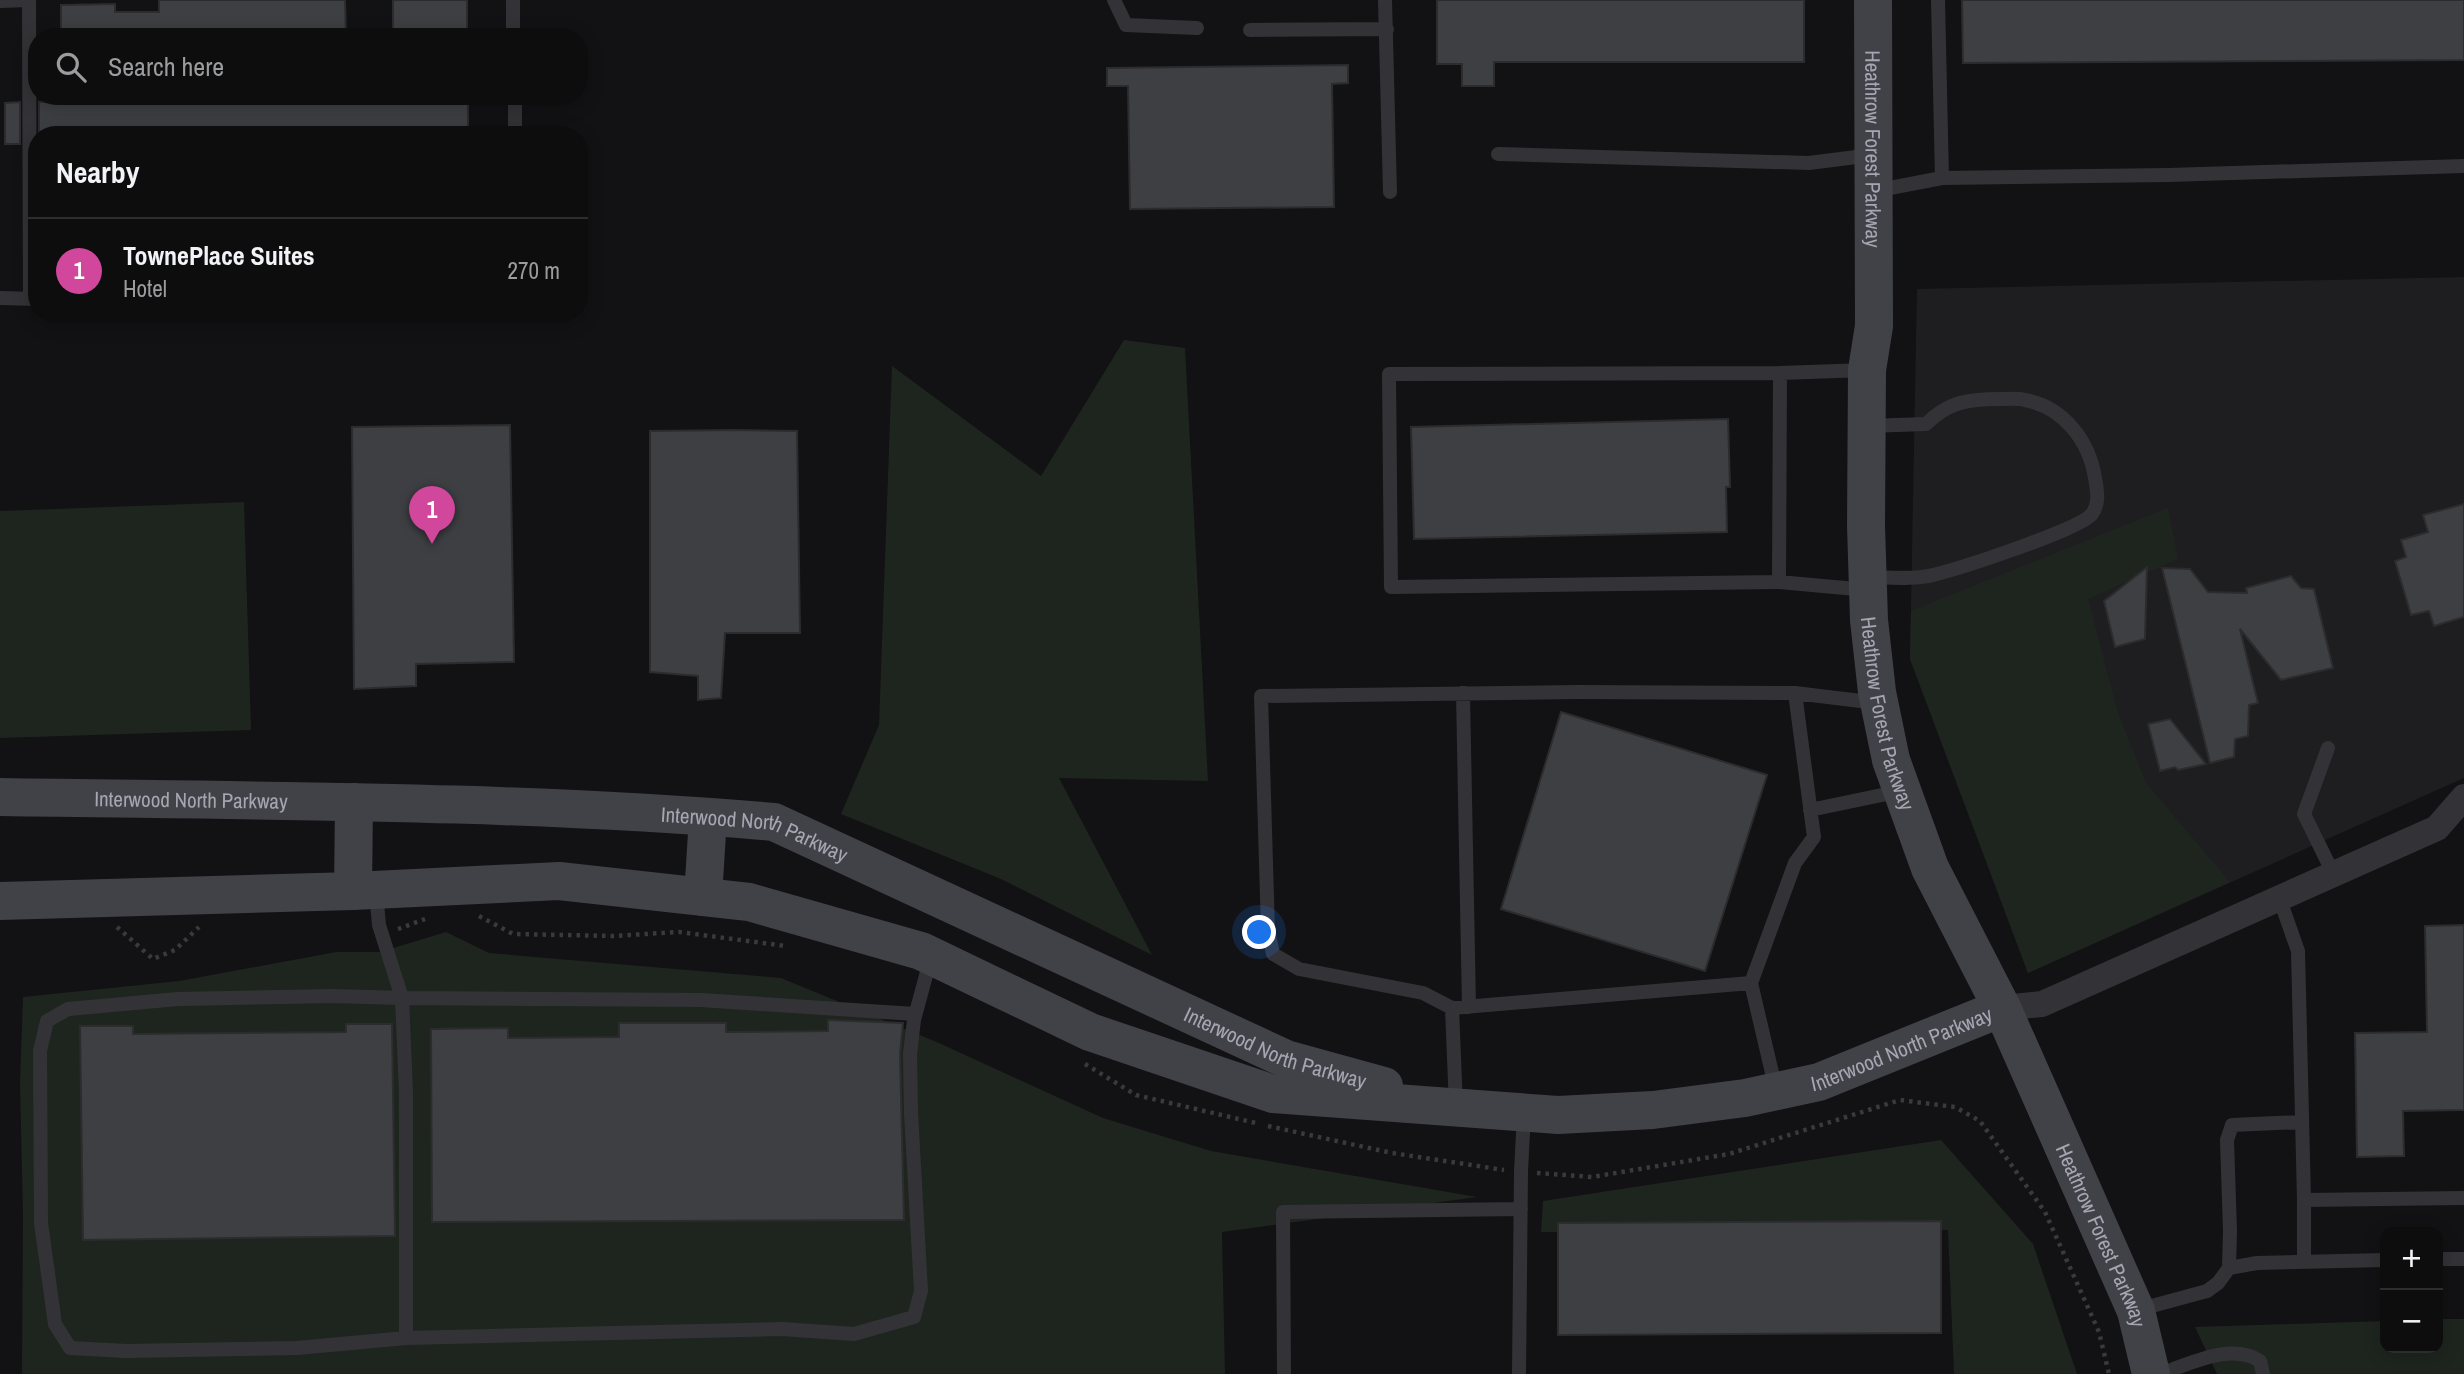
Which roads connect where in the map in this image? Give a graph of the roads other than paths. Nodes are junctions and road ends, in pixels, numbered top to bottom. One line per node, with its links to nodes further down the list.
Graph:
1 (29, 0): 7 (lane); 8 (lane)
2 (513, 0): 9 (lane)
3 (1114, 0): 10 (lane)
4 (1385, 0): 11 (lane)
5 (1873, 0): 19 (street, Heathrow Forest Parkway)
6 (1938, 0): 20 (lane)
7 (0, 1)
8 (29, 28)
9 (513, 28)
10 (1197, 28)
11 (1387, 29): 12 (lane); 21 (lane)
12 (1250, 30)
13 (31, 105): 15 (lane)
14 (515, 105): 16 (lane)
15 (31, 126)
16 (515, 126)
17 (1498, 154): 19 (lane)
18 (2464, 166): 20 (lane)
19 (1874, 173): 20 (lane); 24 (street, Heathrow Forest Parkway)
20 (1942, 178)
21 (1390, 192)
22 (0, 298): 23 (lane)
23 (28, 299)
24 (1867, 370): 25 (lane); 26 (street, Heathrow Forest Parkway)
25 (1780, 373): 27 (lane); 27 (lane)
26 (1867, 426): 28 (street, Heathrow Forest Parkway); 28 (lane)
27 (1779, 582): 28 (lane)
28 (1868, 584): 31 (street, Heathrow Forest Parkway)
29 (1463, 693): 30 (lane); 49 (lane); 50 (lane)
30 (1795, 694): 31 (lane); 37 (lane)
31 (1880, 704): 33 (street, Heathrow Forest Parkway)
32 (2328, 748): 41 (lane)
33 (1902, 791): 37 (lane); 51 (street, Heathrow Forest Parkway)
34 (0, 797): 36 (street, Interwood North Parkway)
35 (2464, 797): 39 (street, Interwood North Parkway)
36 (354, 802): 38 (street, Interwood North Parkway); 42 (street)
37 (1810, 810): 47 (lane)
38 (708, 817): 43 (street); 54 (street, Interwood North Parkway)
39 (2437, 828): 40 (street); 41 (street, Interwood North Parkway)
40 (2464, 832)
41 (2333, 873): 44 (street, Interwood North Parkway)
42 (364, 890): 43 (street, Interwood North Parkway); 45 (street, Interwood North Parkway); 48 (lane)
43 (703, 897): 46 (street, Interwood North Parkway)
44 (2279, 897): 51 (street, Interwood North Parkway); 56 (lane)
45 (0, 901)
46 (931, 956): 52 (lane); 54 (street, Interwood North Parkway)
47 (1751, 983): 49 (lane); 53 (lane)
48 (402, 998): 52 (lane); 66 (lane); 66 (lane)
49 (1469, 1007): 50 (lane)
50 (1452, 1008): 54 (lane)
51 (2002, 1009): 53 (street, Interwood North Parkway); 65 (street, Heathrow Forest Parkway)
52 (915, 1014): 66 (lane)
53 (1776, 1092): 55 (street, Interwood North Parkway)
54 (1456, 1108): 55 (street, Interwood North Parkway)
55 (1524, 1113): 59 (lane)
56 (2301, 1122): 58 (lane); 64 (lane)
57 (2464, 1198): 58 (lane)
58 (2304, 1200): 63 (lane)
59 (1521, 1209): 67 (lane); 68 (lane)
60 (2443, 1259): 61 (lane)
61 (2464, 1259)
62 (2380, 1260): 63 (lane)
63 (2304, 1261): 64 (lane)
64 (2229, 1268): 65 (lane)
65 (2136, 1311): 69 (street, Heathrow Forest Parkway)
66 (406, 1338)
67 (1284, 1374)
68 (1519, 1374)
69 (2151, 1374)
70 (2160, 1374): 71 (lane)
71 (2263, 1374)

